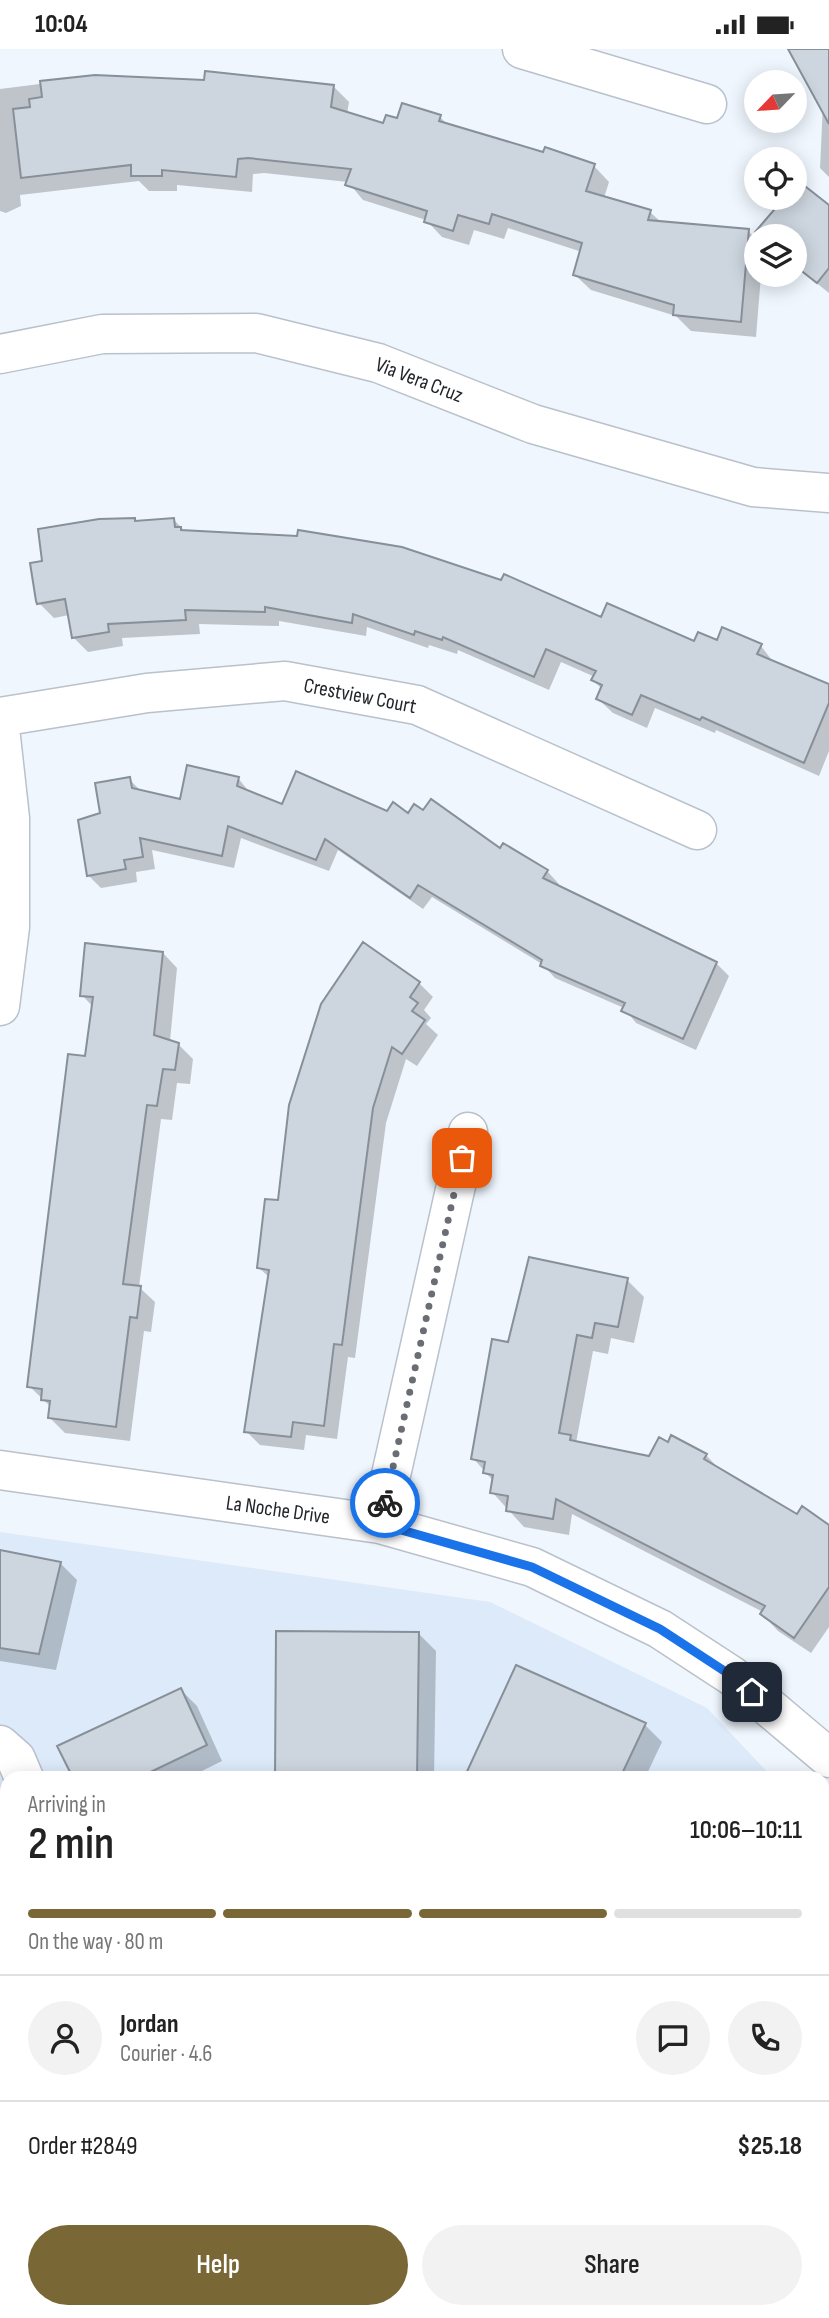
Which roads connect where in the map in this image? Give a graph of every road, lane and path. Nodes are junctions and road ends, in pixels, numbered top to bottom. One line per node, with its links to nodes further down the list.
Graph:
1 (522, 49): 2 (street)
2 (707, 104)
3 (0, 354): 4 (street, Via Vera Cruz)
4 (829, 493)
5 (0, 717): 7 (street, Crestview Court)
6 (0, 729): 8 (street)
7 (697, 830)
8 (0, 1006)
9 (468, 1132): 11 (street)
10 (0, 1470): 11 (street, La Noche Drive)
11 (380, 1524): 13 (street, La Noche Drive)
12 (0, 1745): 14 (street)
13 (829, 1758)
14 (21, 1771)

